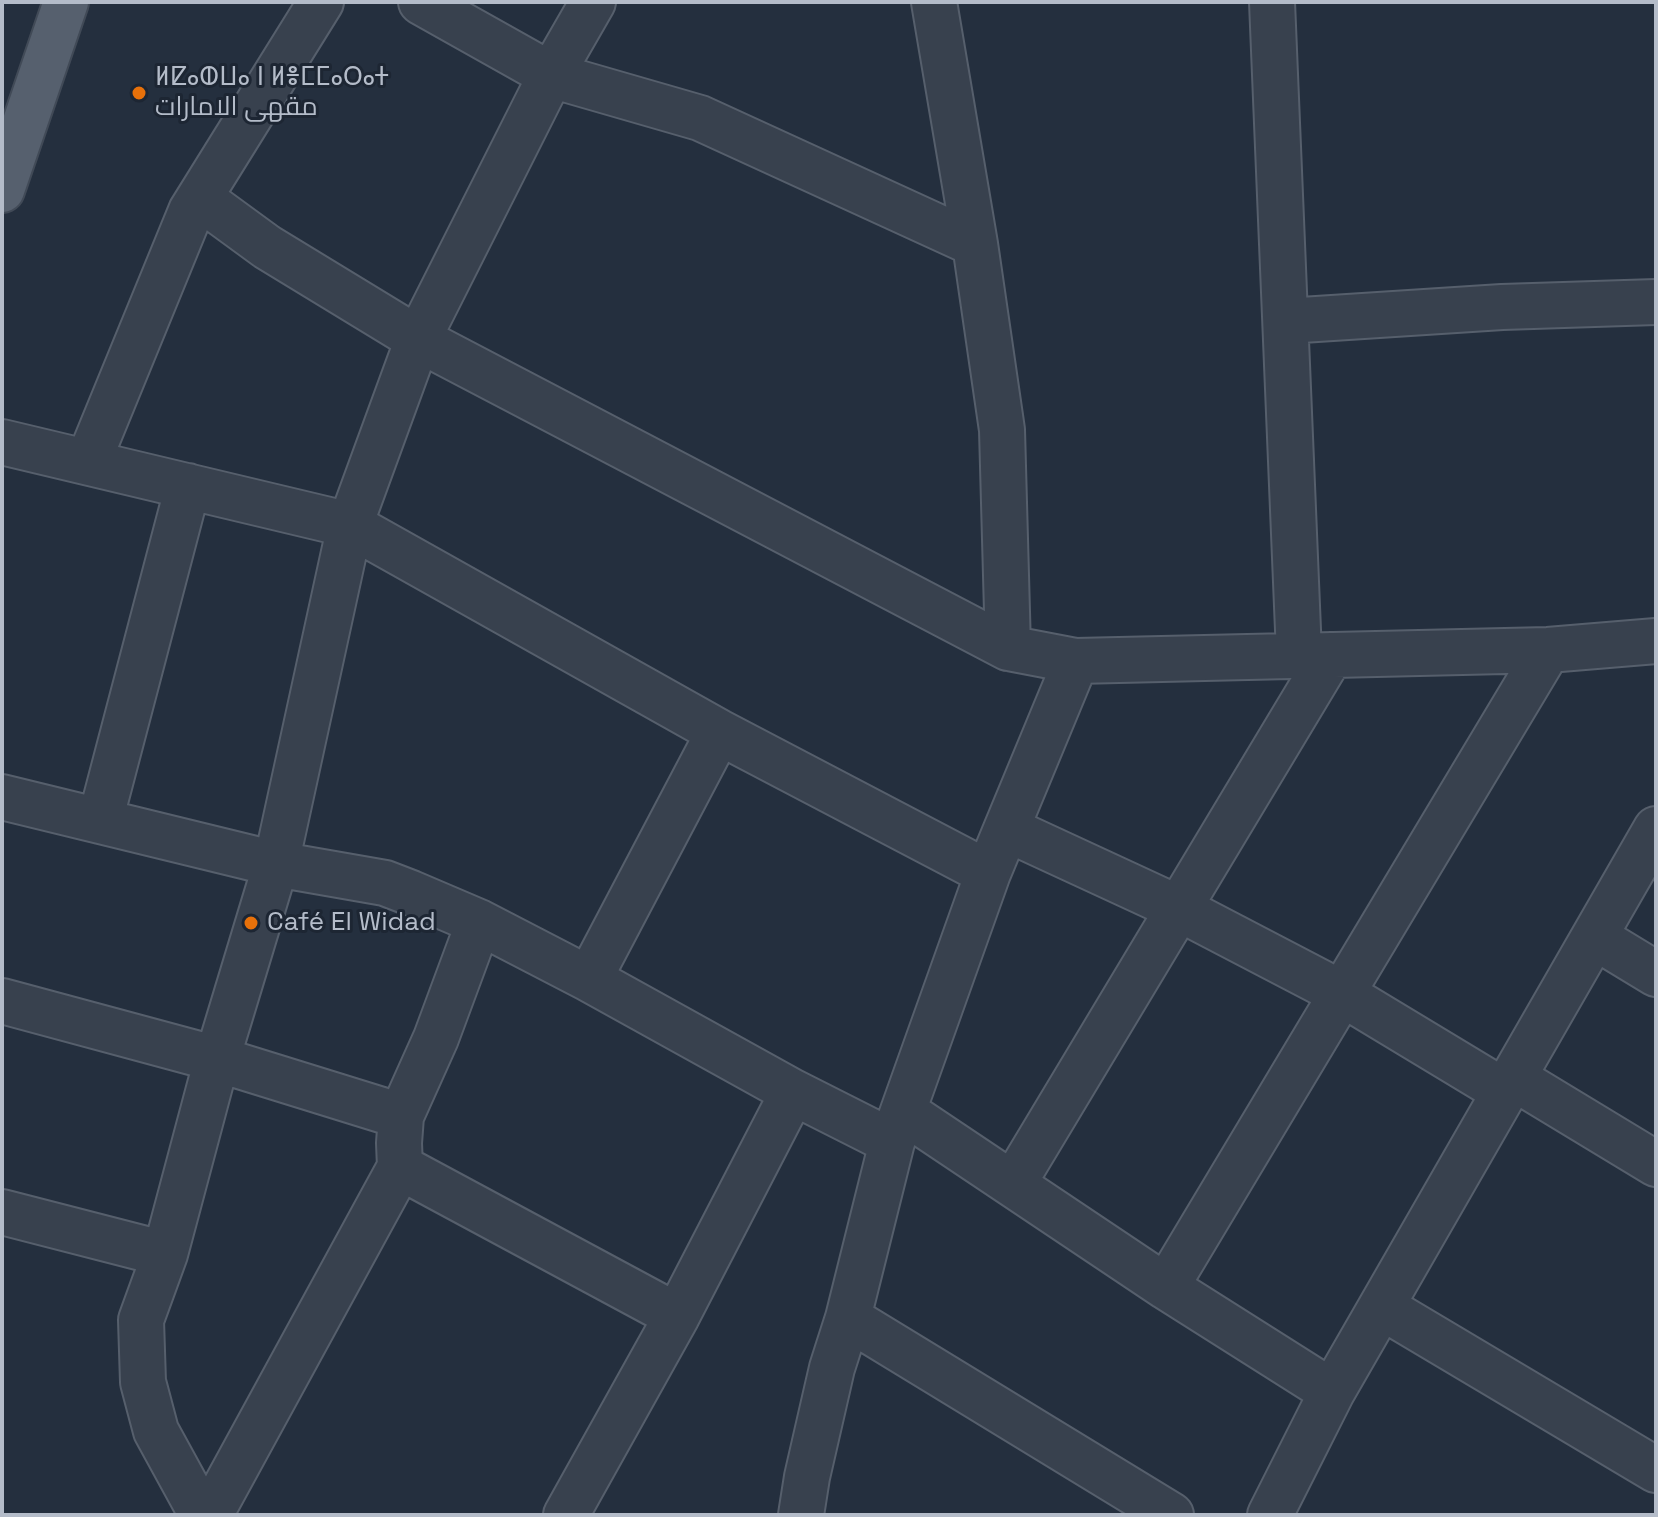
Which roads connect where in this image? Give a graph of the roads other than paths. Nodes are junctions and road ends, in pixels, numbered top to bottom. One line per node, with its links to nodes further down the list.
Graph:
1 (66, 2): 8 (main road)
2 (321, 2): 9 (street)
3 (421, 2): 7 (street)
4 (593, 2): 7 (street)
5 (934, 2): 10 (street)
6 (1272, 2): 12 (street)
7 (551, 75): 10 (street); 13 (street)
8 (2, 190)
9 (200, 198): 13 (street); 15 (street)
10 (975, 244): 19 (street)
11 (1656, 302): 12 (street)
12 (1286, 321): 21 (street)
13 (418, 339): 17 (street); 19 (street)
14 (2, 442): 15 (street)
15 (88, 462): 16 (street)
16 (188, 486): 17 (street); 25 (street)
17 (350, 525): 23 (street); 28 (street)
18 (1656, 641): 20 (street)
19 (1008, 648): 22 (street)
20 (1548, 650): 21 (street); 35 (street)
21 (1315, 655): 22 (street); 30 (street)
22 (1076, 661): 26 (street)
23 (719, 732): 29 (street); 34 (street)
24 (2, 797): 25 (street)
25 (100, 821): 28 (street)
26 (1007, 829): 29 (street); 30 (street)
27 (1656, 829): 32 (street)
28 (276, 864): 31 (street); 37 (street)
29 (988, 873): 41 (street)
30 (1180, 909): 35 (street); 44 (street)
31 (479, 922): 34 (street); 40 (street)
32 (1595, 937): 33 (street); 38 (street)
33 (1656, 974)
34 (589, 979): 39 (street)
35 (1341, 993): 38 (street); 47 (street)
36 (2, 1001): 37 (street)
37 (217, 1059): 40 (street); 46 (street)
38 (1509, 1085): 42 (street); 48 (street)
39 (793, 1092): 41 (street); 49 (street)
40 (401, 1116): 43 (street)
41 (898, 1126): 44 (street); 50 (street)
42 (1656, 1164)
43 (400, 1167): 49 (street); 54 (street)
44 (1013, 1184): 47 (street)
45 (2, 1212): 46 (street)
46 (165, 1254): 53 (street)
47 (1166, 1287): 51 (street)
48 (1382, 1307): 51 (street); 52 (street)
49 (677, 1316): 55 (street)
50 (848, 1318): 56 (street); 57 (street)
51 (1332, 1392): 58 (street)
52 (1656, 1470)
53 (202, 1515)
54 (210, 1515)
55 (566, 1515)
56 (801, 1515)
57 (1171, 1515)
58 (1270, 1515)

